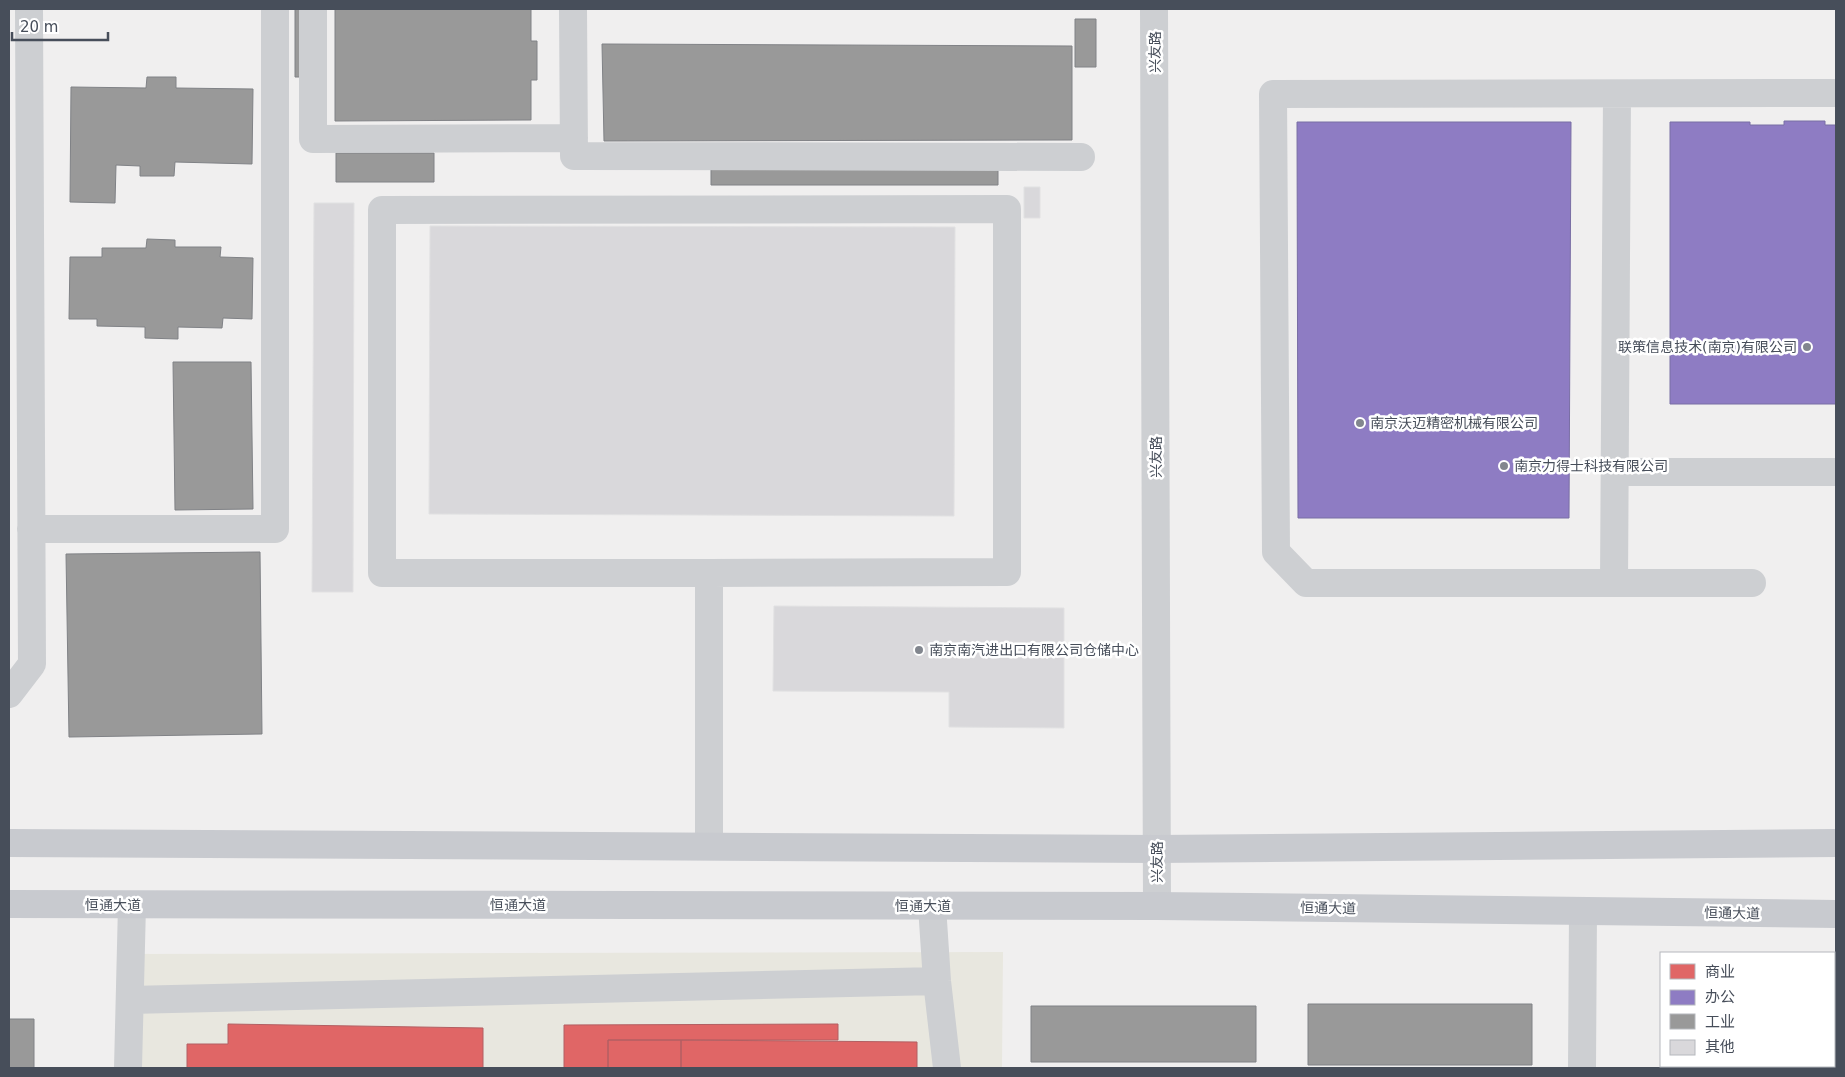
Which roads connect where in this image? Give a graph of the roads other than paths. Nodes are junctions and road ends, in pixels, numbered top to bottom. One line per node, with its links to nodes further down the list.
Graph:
1 (29, 9): 6 (street)
2 (275, 9): 14 (street)
3 (313, 9): 9 (street)
4 (574, 9): 9 (street)
5 (1154, 9): 22 (street, 兴友路)
6 (19, 69): 11 (street)
7 (1617, 94): 8 (street); 12 (street); 16 (street)
8 (1836, 94)
9 (574, 138): 10 (street)
10 (1081, 157)
11 (19, 182): 14 (street)
12 (1614, 472): 13 (street); 16 (street)
13 (1836, 472)
14 (31, 529): 18 (street)
15 (709, 573): 15 (street); 21 (street)
16 (1614, 584): 17 (street)
17 (1752, 584)
18 (9, 694)
19 (9, 843): 21 (main road)
20 (1836, 843): 22 (main road)
21 (709, 846): 22 (main road)
22 (1157, 849): 26 (street, 兴友路)
23 (9, 904): 24 (main road, 恒通大道)
24 (132, 905): 25 (main road, 恒通大道); 30 (street)
25 (932, 906): 26 (main road, 恒通大道); 29 (street)
26 (1157, 906): 27 (main road, 恒通大道)
27 (1584, 911): 28 (main road, 恒通大道); 33 (street)
28 (1836, 914)
29 (936, 981): 30 (street); 32 (street)
30 (130, 1000): 31 (street)
31 (128, 1068)
32 (947, 1068)
33 (1582, 1068)

